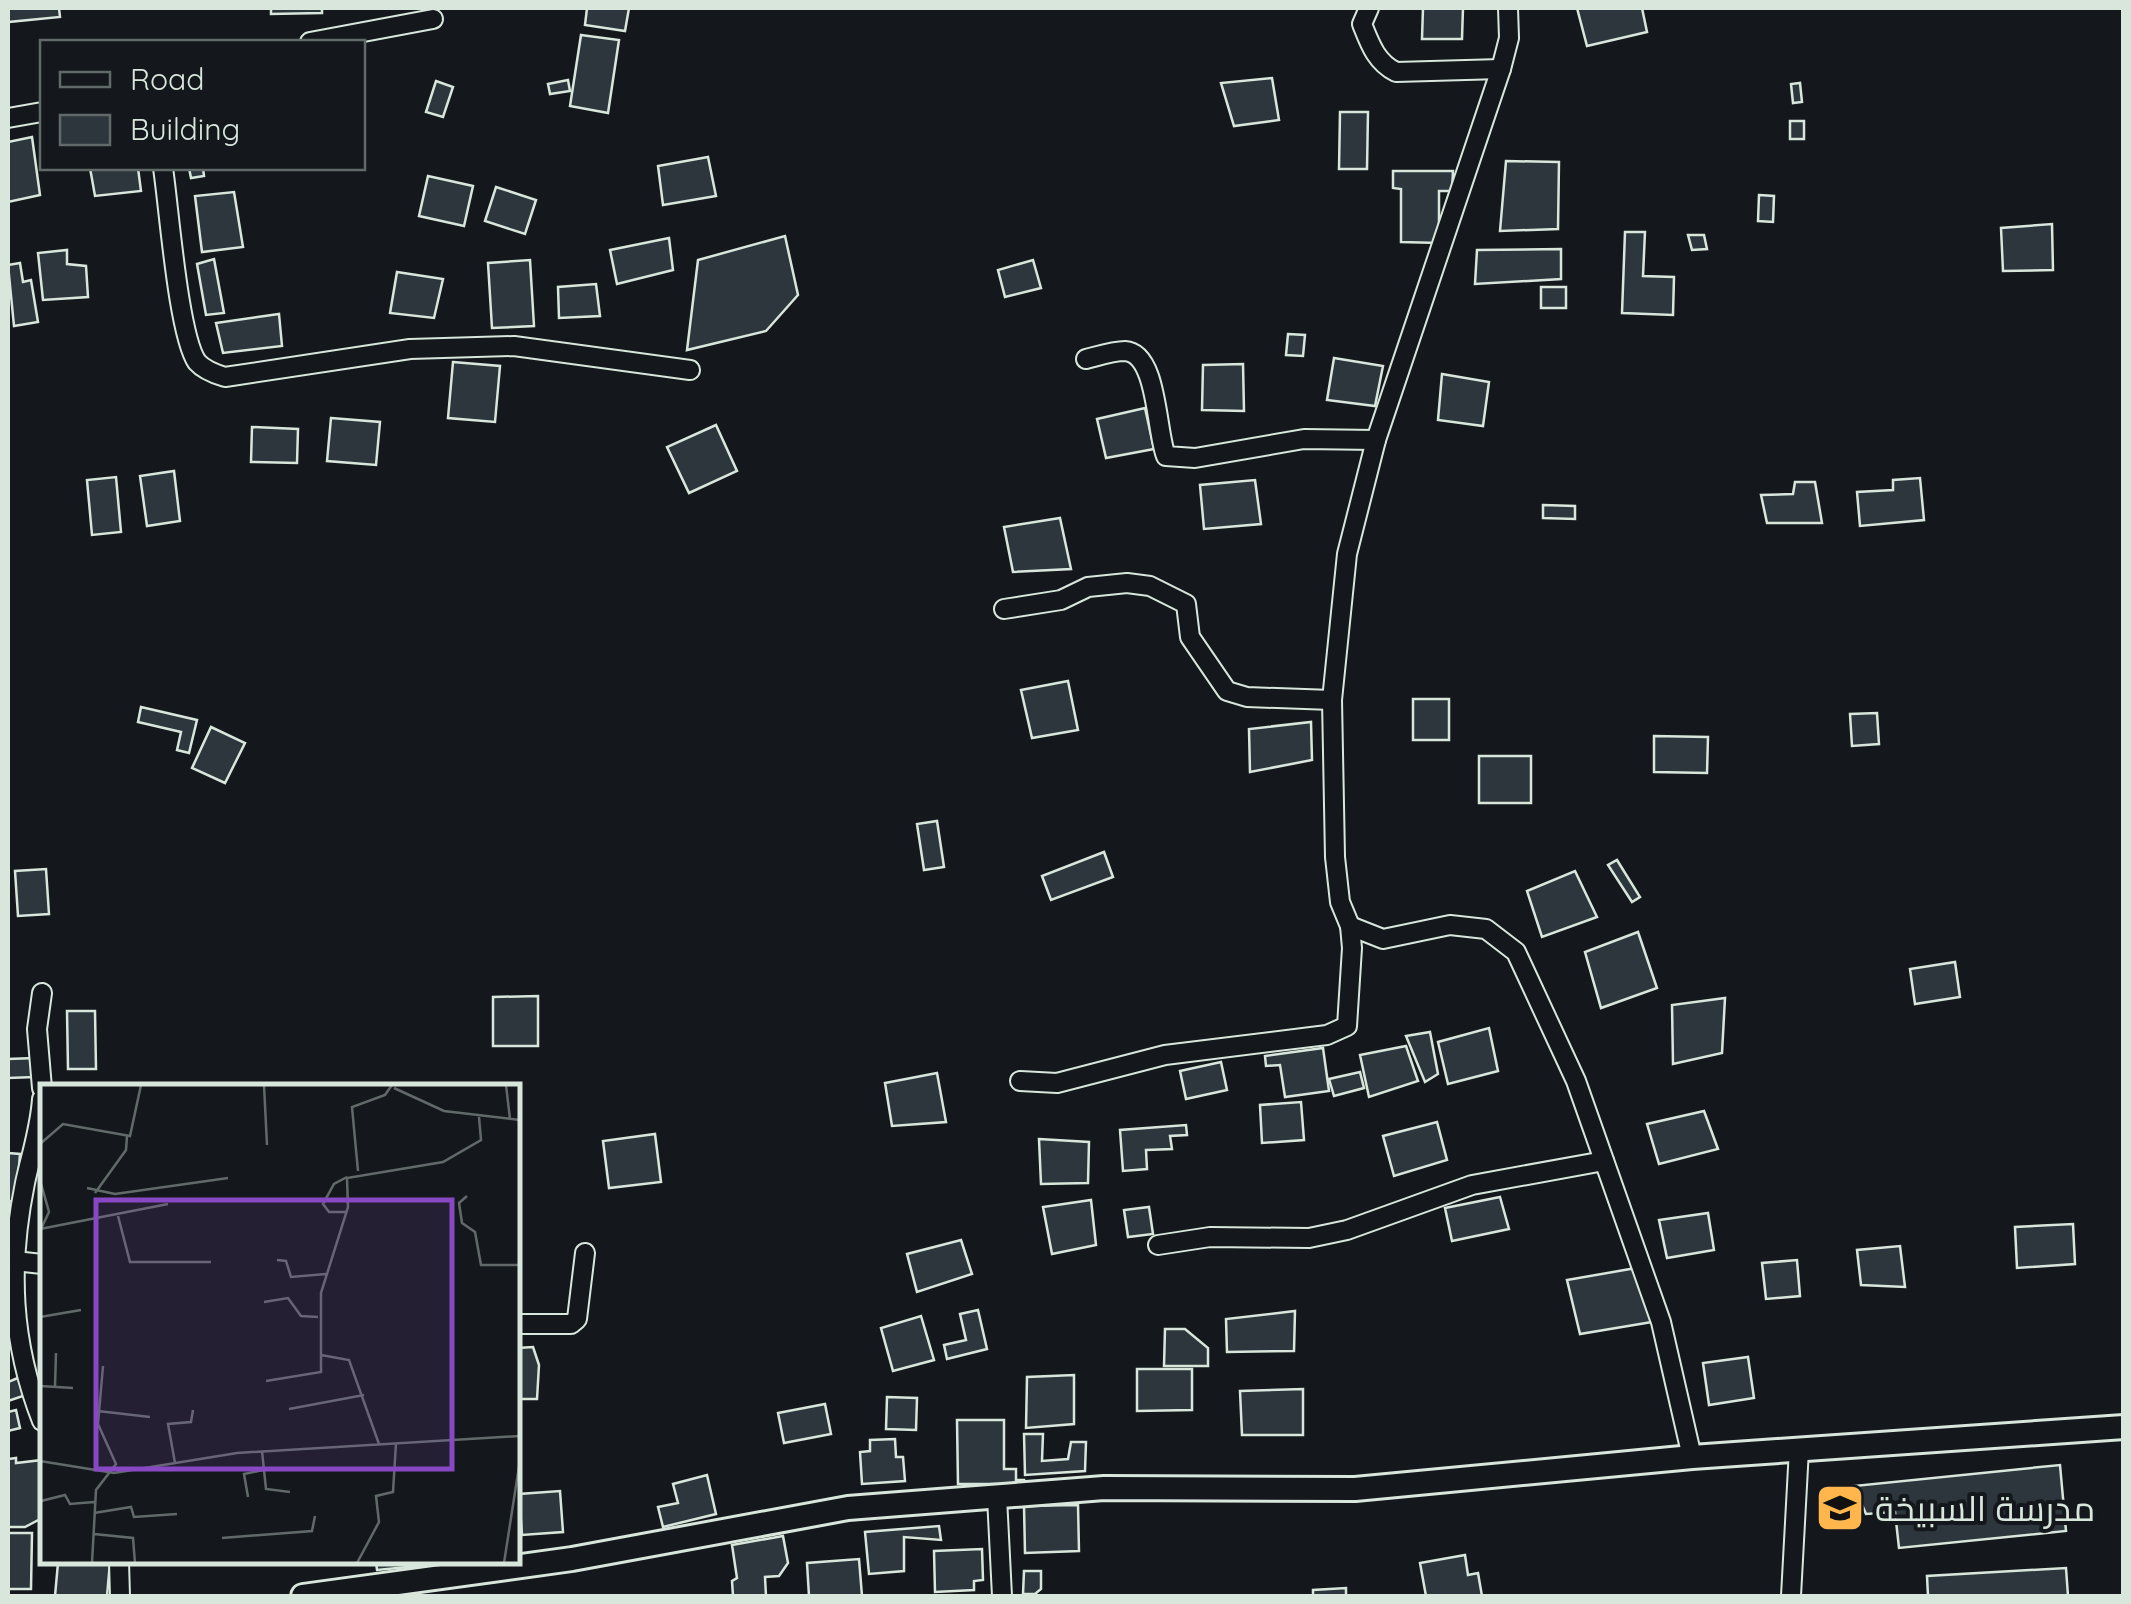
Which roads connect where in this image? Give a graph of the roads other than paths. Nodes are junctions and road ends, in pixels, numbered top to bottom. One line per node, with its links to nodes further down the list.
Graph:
1 (1370, 8): 5 (street)
2 (1508, 8): 5 (street)
3 (433, 19): 4 (street)
4 (321, 40)
5 (1501, 69): 11 (street)
6 (40, 112): 7 (street)
7 (8, 118)
8 (163, 170): 10 (street)
9 (1086, 359): 11 (street)
10 (690, 370)
11 (1376, 440): 13 (street)
12 (1004, 609): 13 (street)
13 (1332, 700): 14 (street)
14 (1350, 926): 16 (street); 19 (street)
15 (42, 993): 17 (street)
16 (1020, 1082)
17 (42, 1084)
18 (40, 1112): 22 (street)
19 (1604, 1161): 20 (street); 28 (street)
20 (1158, 1245)
21 (585, 1253): 24 (street)
22 (15, 1261): 23 (street); 25 (street)
23 (40, 1264)
24 (520, 1324)
25 (40, 1415)
26 (2124, 1427): 27 (street)
27 (1799, 1450): 28 (street); 37 (street)
28 (1692, 1457): 29 (street)
29 (997, 1496): 30 (street); 36 (street)
30 (520, 1563)
31 (119, 1564): 34 (street)
32 (511, 1564): 33 (street)
33 (474, 1567): 35 (street)
34 (120, 1596)
35 (303, 1596)
36 (1002, 1596)
37 (1792, 1596)

